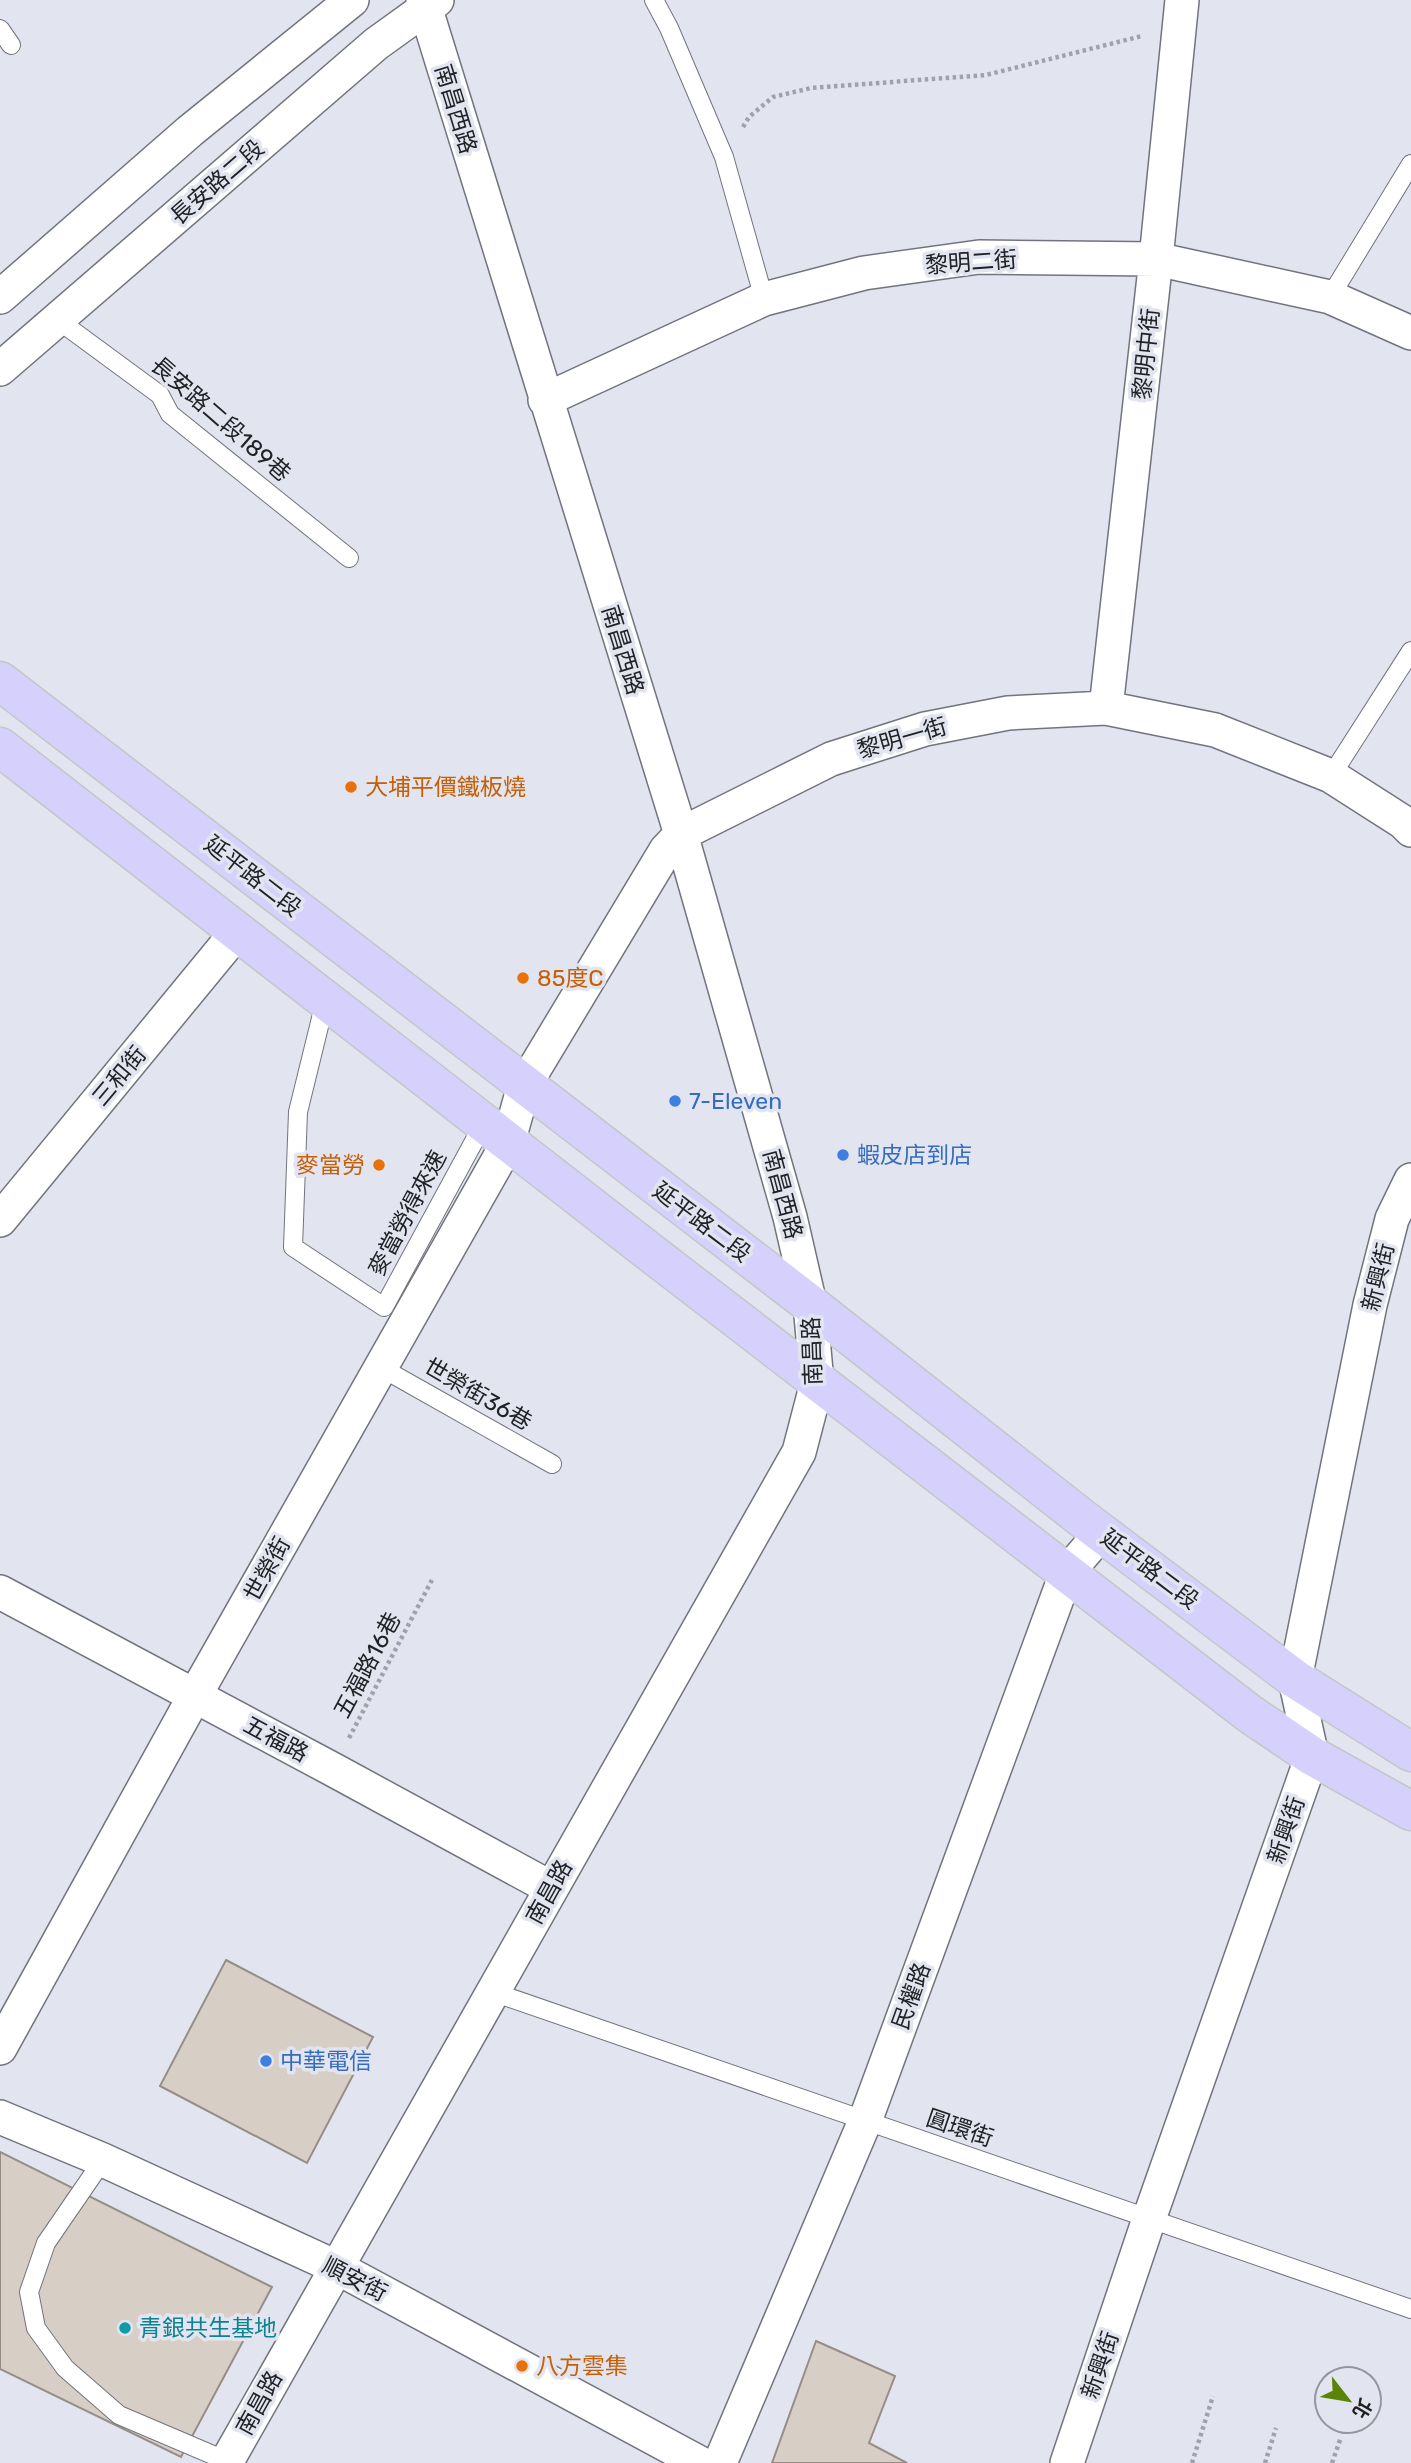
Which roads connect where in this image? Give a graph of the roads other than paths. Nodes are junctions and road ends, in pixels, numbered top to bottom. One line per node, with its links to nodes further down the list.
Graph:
1 (352, 0): 9 (street)
2 (653, 0): 11 (lane)
3 (429, 3): 12 (street, 長安路二段); 15 (street, 南昌西路)
4 (1180, 13): 8 (street, 黎明中街)
5 (0, 29): 6 (lane)
6 (11, 45)
7 (1411, 164): 10 (lane)
8 (1156, 259): 10 (street, 黎明二街); 11 (street, 黎明二街); 19 (street, 黎明中街)
9 (0, 297)
10 (1331, 297): 13 (street, 黎明二街)
11 (764, 299): 15 (street, 黎明二街)
12 (58, 320): 14 (street, 長安路二段); 16 (lane, 長安路二段189巷)
13 (1411, 333)
14 (0, 369)
15 (545, 400): 23 (street, 南昌西路)
16 (349, 558)
17 (1411, 651): 21 (lane)
18 (0, 681): 26 (main road, 延平路二段)
19 (1106, 708): 21 (street, 黎明一街); 23 (street, 黎明一街)
20 (0, 747): 24 (main road)
21 (1331, 776): 22 (street, 黎明一街)
22 (1411, 830)
23 (681, 834): 26 (street, 黎明一街); 30 (street, 南昌西路)
24 (237, 932): 25 (main road); 29 (street, 三和街)
25 (325, 1002): 27 (main road); 27 (lane, 麥當勞得來速)
26 (524, 1086): 27 (street, 世榮街); 30 (main road, 延平路二段)
27 (496, 1133): 31 (street, 世榮街); 32 (main road)
28 (1411, 1180): 37 (street, 新興街)
29 (0, 1220)
30 (810, 1304): 32 (street, 南昌路); 34 (main road, 延平路二段)
31 (380, 1367): 33 (lane, 世榮街36巷); 38 (street, 世榮街)
32 (817, 1383): 35 (main road); 42 (street, 南昌路)
33 (552, 1464)
34 (1101, 1533): 35 (street, 民權路); 37 (main road, 延平路二段)
35 (1066, 1574): 40 (main road); 46 (street, 民權路)
36 (0, 1592): 38 (street, 五福路)
37 (1295, 1679): 39 (main road, 延平路二段); 40 (street, 新興街)
38 (194, 1697): 42 (street, 五福路); 44 (street, 世榮街)
39 (1411, 1752)
40 (1311, 1756): 41 (main road); 48 (street, 新興街)
41 (1411, 1811)
42 (551, 1888): 43 (street, 南昌路)
43 (493, 1992): 46 (lane, 圓環街); 49 (street, 南昌路)
44 (0, 2048)
45 (0, 2116): 47 (street, 順安街)
46 (865, 2121): 48 (lane, 圓環街); 53 (street, 民權路)
47 (103, 2161): 49 (street, 順安街); 51 (lane)
48 (1149, 2219): 50 (lane, 圓環街); 54 (street, 新興街)
49 (336, 2267): 51 (street, 南昌路); 52 (street, 順安街)
50 (1411, 2309)
51 (227, 2462)
52 (700, 2463)
53 (720, 2463)
54 (1067, 2463)

